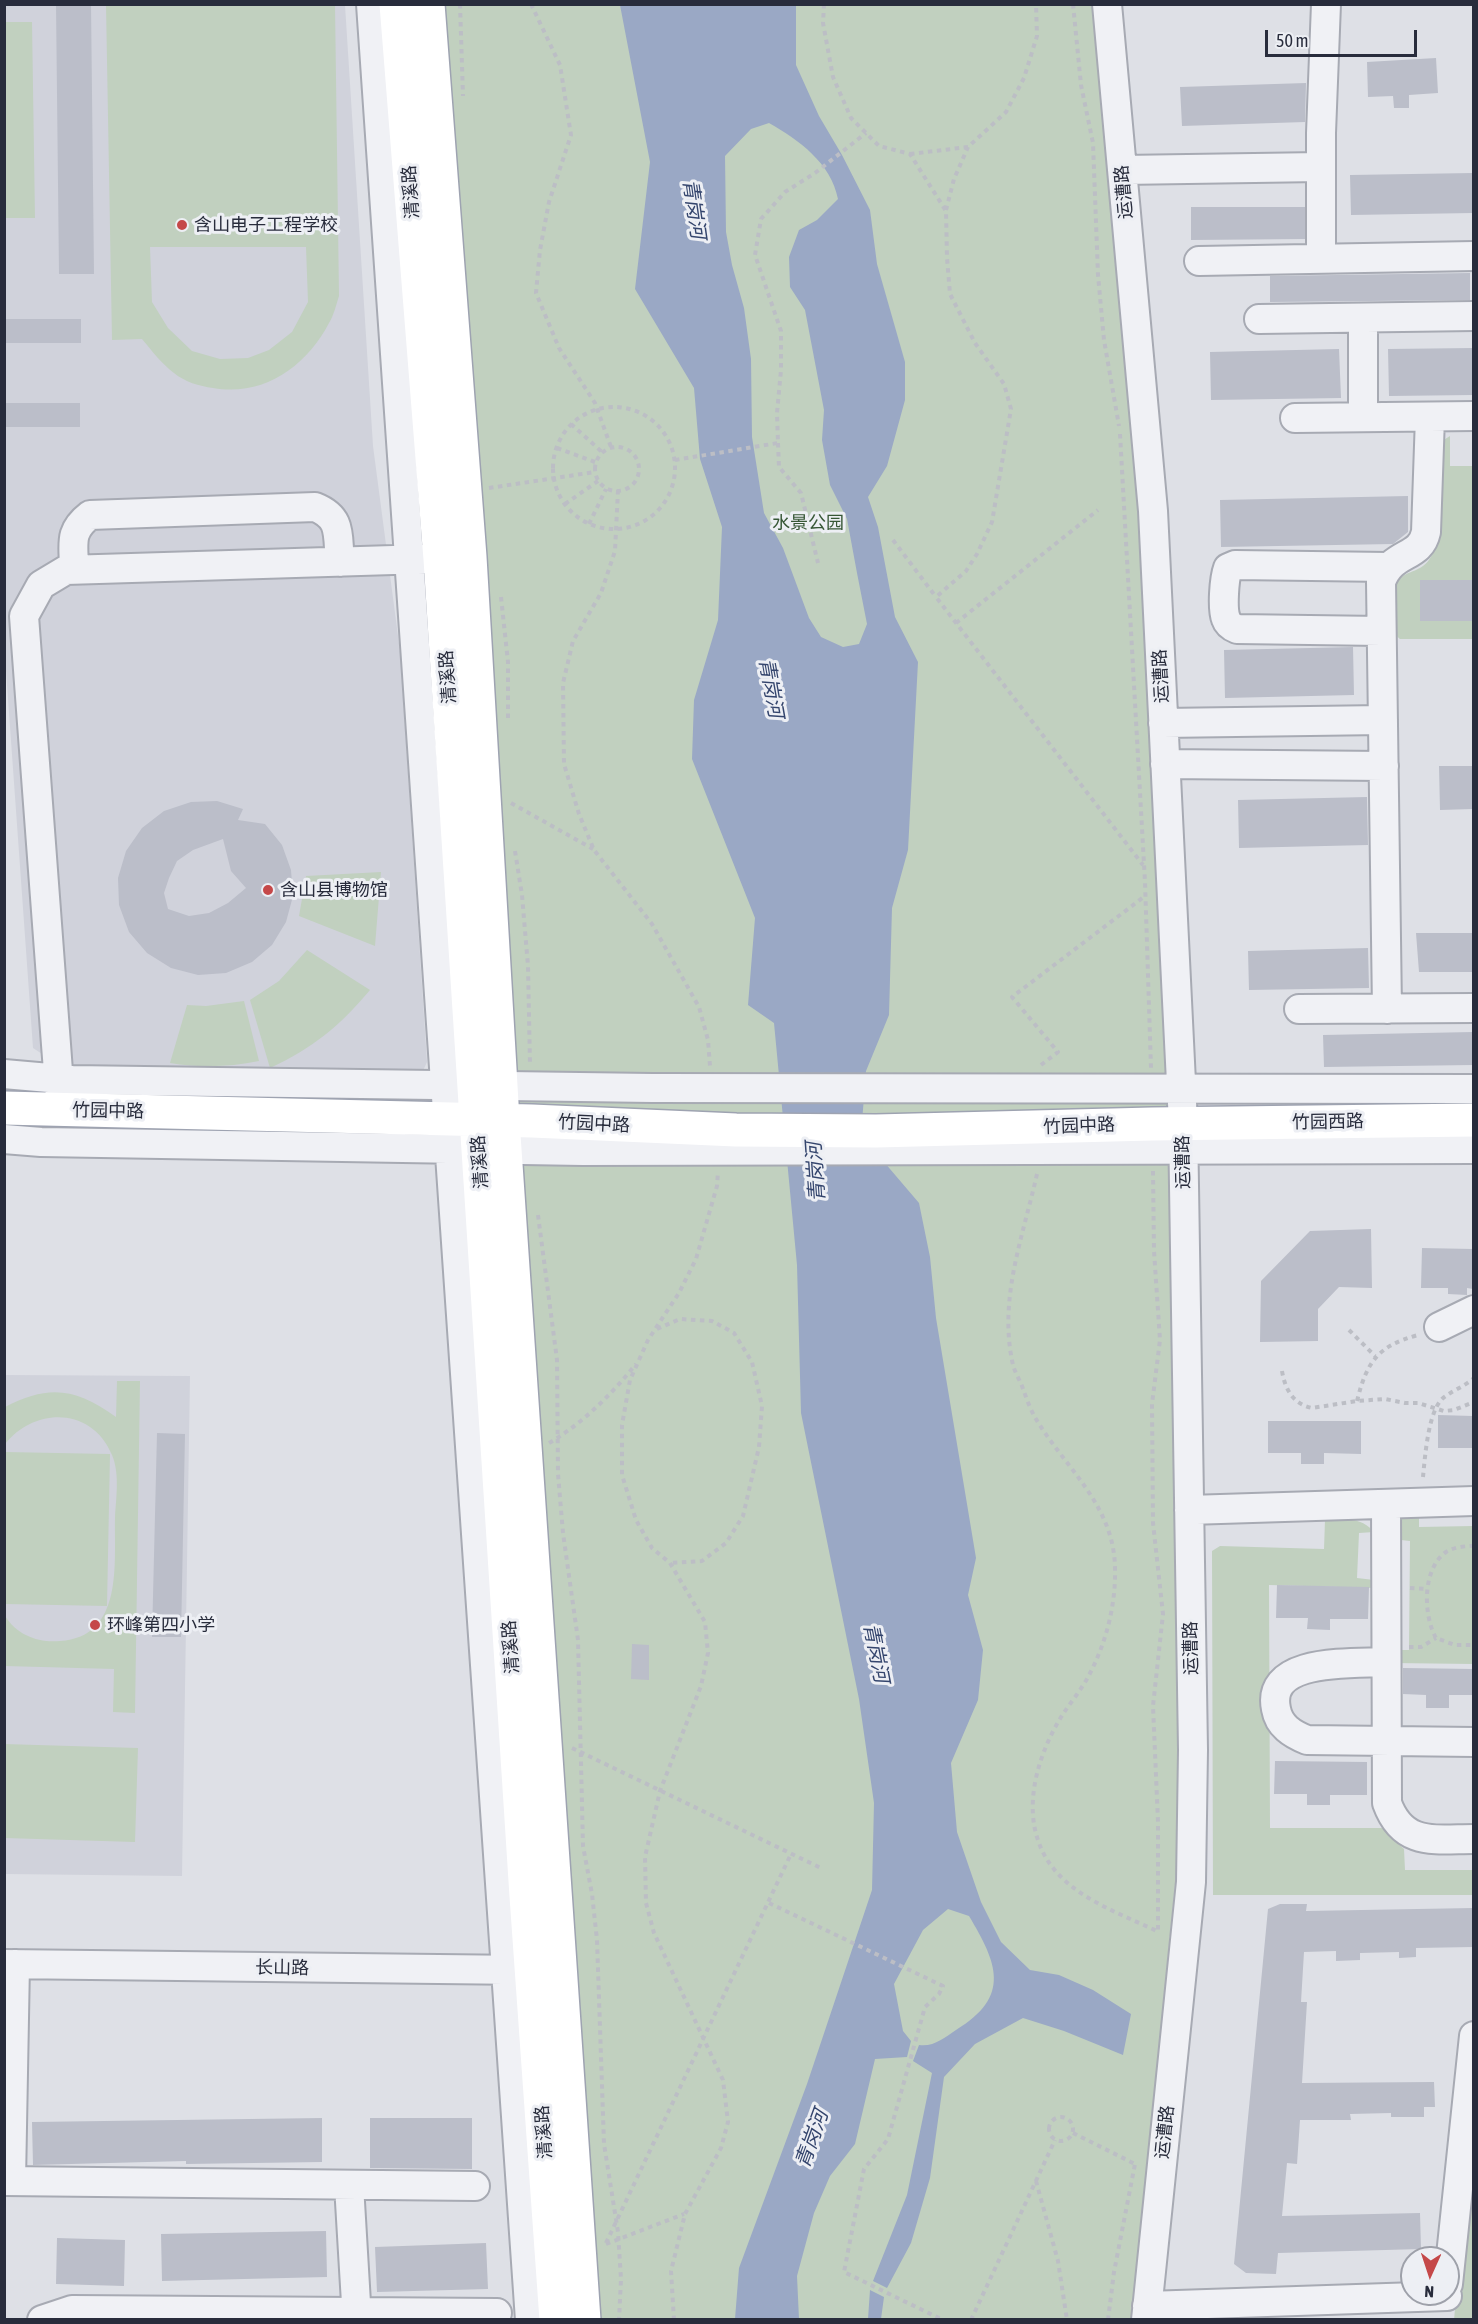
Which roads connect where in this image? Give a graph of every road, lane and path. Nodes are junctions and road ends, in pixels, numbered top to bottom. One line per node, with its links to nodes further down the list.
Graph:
1 (371, 4): 46 (street)
2 (396, 4): 10 (main road, 清溪路)
3 (428, 4): 10 (main road, 清溪路)
4 (531, 4): 23 (path)
5 (824, 4): 11 (path)
6 (1036, 4): 12 (path)
7 (1073, 4): 60 (path)
8 (1107, 4): 15 (street, 运漕路)
9 (1326, 4): 14 (street)
10 (418, 86): 40 (main road, 清溪路); 46 (main road, 清溪路)
11 (866, 133): 13 (path); 29 (path)
12 (968, 147): 13 (path); 16 (path)
13 (910, 154): 16 (path)
14 (1320, 167): 15 (street); 18 (street)
15 (1122, 170): 55 (street, 运漕路)
16 (946, 211): 51 (path)
17 (1473, 256): 18 (street)
18 (1321, 258): 19 (street)
19 (1199, 261)
20 (1473, 316): 21 (street)
21 (1363, 318): 22 (street); 25 (street)
22 (1259, 319)
23 (597, 410): 28 (path); 30 (path); 33 (path)
24 (1473, 416): 26 (street)
25 (1363, 417): 26 (street); 27 (street)
26 (1430, 417): 49 (street)
27 (1295, 418)
28 (571, 424): 31 (path); 32 (path)
29 (778, 443): 33 (path); 48 (path)
30 (611, 447): 32 (path); 39 (path)
31 (557, 448): 34 (path); 36 (path)
32 (602, 452): 34 (path)
33 (675, 460): 44 (path)
34 (595, 462): 35 (path)
35 (595, 472): 36 (path); 37 (path)
36 (553, 478): 40 (path); 41 (path)
37 (598, 481): 38 (path); 41 (path)
38 (606, 489): 39 (path); 43 (path)
39 (618, 490): 44 (path)
40 (465, 492): 46 (main road, 清溪路)
41 (565, 504): 43 (path)
42 (1098, 510): 52 (path)
43 (589, 524): 44 (path)
44 (616, 529): 59 (path)
45 (893, 540): 51 (path)
46 (440, 559): 47 (street); 58 (main road, 清溪路); 68 (main road, 清溪路)
47 (340, 562): 50 (street); 50 (street)
48 (818, 563)
49 (1388, 567): 53 (street); 53 (street)
50 (74, 569): 74 (street)
51 (936, 597): 52 (path)
52 (956, 623): 60 (path)
53 (1382, 631): 54 (street)
54 (1383, 720): 55 (street); 57 (street)
55 (1163, 723): 56 (street, 运漕路)
56 (1165, 764): 57 (street); 72 (street, 运漕路)
57 (1384, 766): 66 (street)
58 (485, 788): 59 (path); 68 (main road, 清溪路)
59 (594, 850): 69 (path)
60 (1143, 866): 61 (path); 63 (path)
61 (1149, 872)
62 (1152, 891): 63 (path)
63 (1145, 896): 70 (path); 71 (path)
64 (1473, 1008): 66 (street)
65 (1299, 1009): 66 (street)
66 (1387, 1009)
67 (4, 1074): 74 (street)
68 (474, 1085): 69 (street); 74 (street); 77 (main road, 清溪路)
69 (713, 1088): 70 (street)
70 (1022, 1089): 71 (street)
71 (1151, 1089): 72 (street)
72 (1181, 1089): 73 (street); 78 (street, 运漕路)
73 (1473, 1089)
74 (60, 1095): 75 (main road, 竹园中路); 77 (main road, 竹园中路)
75 (4, 1108)
76 (1473, 1120): 78 (main road, 竹园西路)
77 (477, 1134): 79 (street); 80 (main road, 竹园中路); 95 (main road, 清溪路); 104 (main road, 清溪路); 118 (street)
78 (1183, 1136): 80 (main road, 竹园中路); 81 (street); 82 (street); 99 (street, 运漕路)
79 (4, 1139)
80 (728, 1140): 81 (street); 86 (path)
81 (1042, 1149): 115 (path)
82 (1473, 1149)
83 (1153, 1170): 115 (path)
84 (1473, 1310): 85 (street)
85 (1439, 1327): 88 (path)
86 (655, 1330): 89 (path); 101 (path)
87 (1349, 1330): 88 (path)
88 (1375, 1356): 92 (path)
89 (640, 1359): 95 (path); 101 (path)
90 (1282, 1371): 92 (path)
91 (1473, 1378): 94 (path)
92 (1357, 1401): 94 (path)
93 (1473, 1402): 94 (path)
94 (1437, 1409): 96 (path)
95 (526, 1457): 104 (main road, 清溪路)
96 (1424, 1477)
97 (1473, 1501): 98 (street)
98 (1386, 1504): 99 (street); 106 (street)
99 (1189, 1510): 116 (street, 运漕路)
100 (1473, 1546): 103 (path)
101 (670, 1563): 110 (path)
102 (1410, 1588): 103 (path)
103 (1428, 1589): 105 (path)
104 (523, 1623): 107 (main road, 清溪路); 118 (main road, 清溪路)
105 (1473, 1645)
106 (1386, 1662): 108 (street); 108 (street)
107 (544, 1735): 110 (path); 118 (main road, 清溪路)
108 (1387, 1741): 109 (street); 111 (street)
109 (1473, 1742)
110 (660, 1791): 112 (path); 120 (path)
111 (1473, 1839)
112 (792, 1854): 113 (path); 114 (path)
113 (823, 1869)
114 (769, 1903): 120 (path); 143 (path)
115 (1158, 1932): 116 (path)
116 (1184, 1944): 124 (street, 运漕路)
117 (10, 1964): 118 (street, 长山路); 125 (street)
118 (533, 1970): 139 (street); 140 (main road, 清溪路); 141 (main road, 清溪路)
119 (1473, 2036): 131 (street)
120 (704, 2040): 129 (path); 130 (path)
121 (1073, 2133): 122 (path); 122 (path); 123 (path)
122 (1055, 2140): 126 (path)
123 (1135, 2164): 124 (path); 146 (path)
124 (1160, 2177): 135 (street, 运漕路)
125 (8, 2181): 127 (street)
126 (1036, 2181): 144 (path); 145 (path)
127 (349, 2185): 128 (street); 137 (street)
128 (475, 2186)
129 (685, 2214): 130 (path); 142 (path)
130 (606, 2244): 132 (path)
131 (1452, 2246)
132 (601, 2254)
133 (1400, 2300): 135 (street)
134 (497, 2313): 137 (street)
135 (1147, 2313)
136 (148, 2315): 137 (street); 138 (street)
137 (356, 2316)
138 (42, 2319)
139 (530, 2319)
140 (556, 2319)
141 (584, 2319)
142 (674, 2319)
143 (943, 2319)
144 (971, 2319)
145 (1067, 2319)
146 (1108, 2319)

